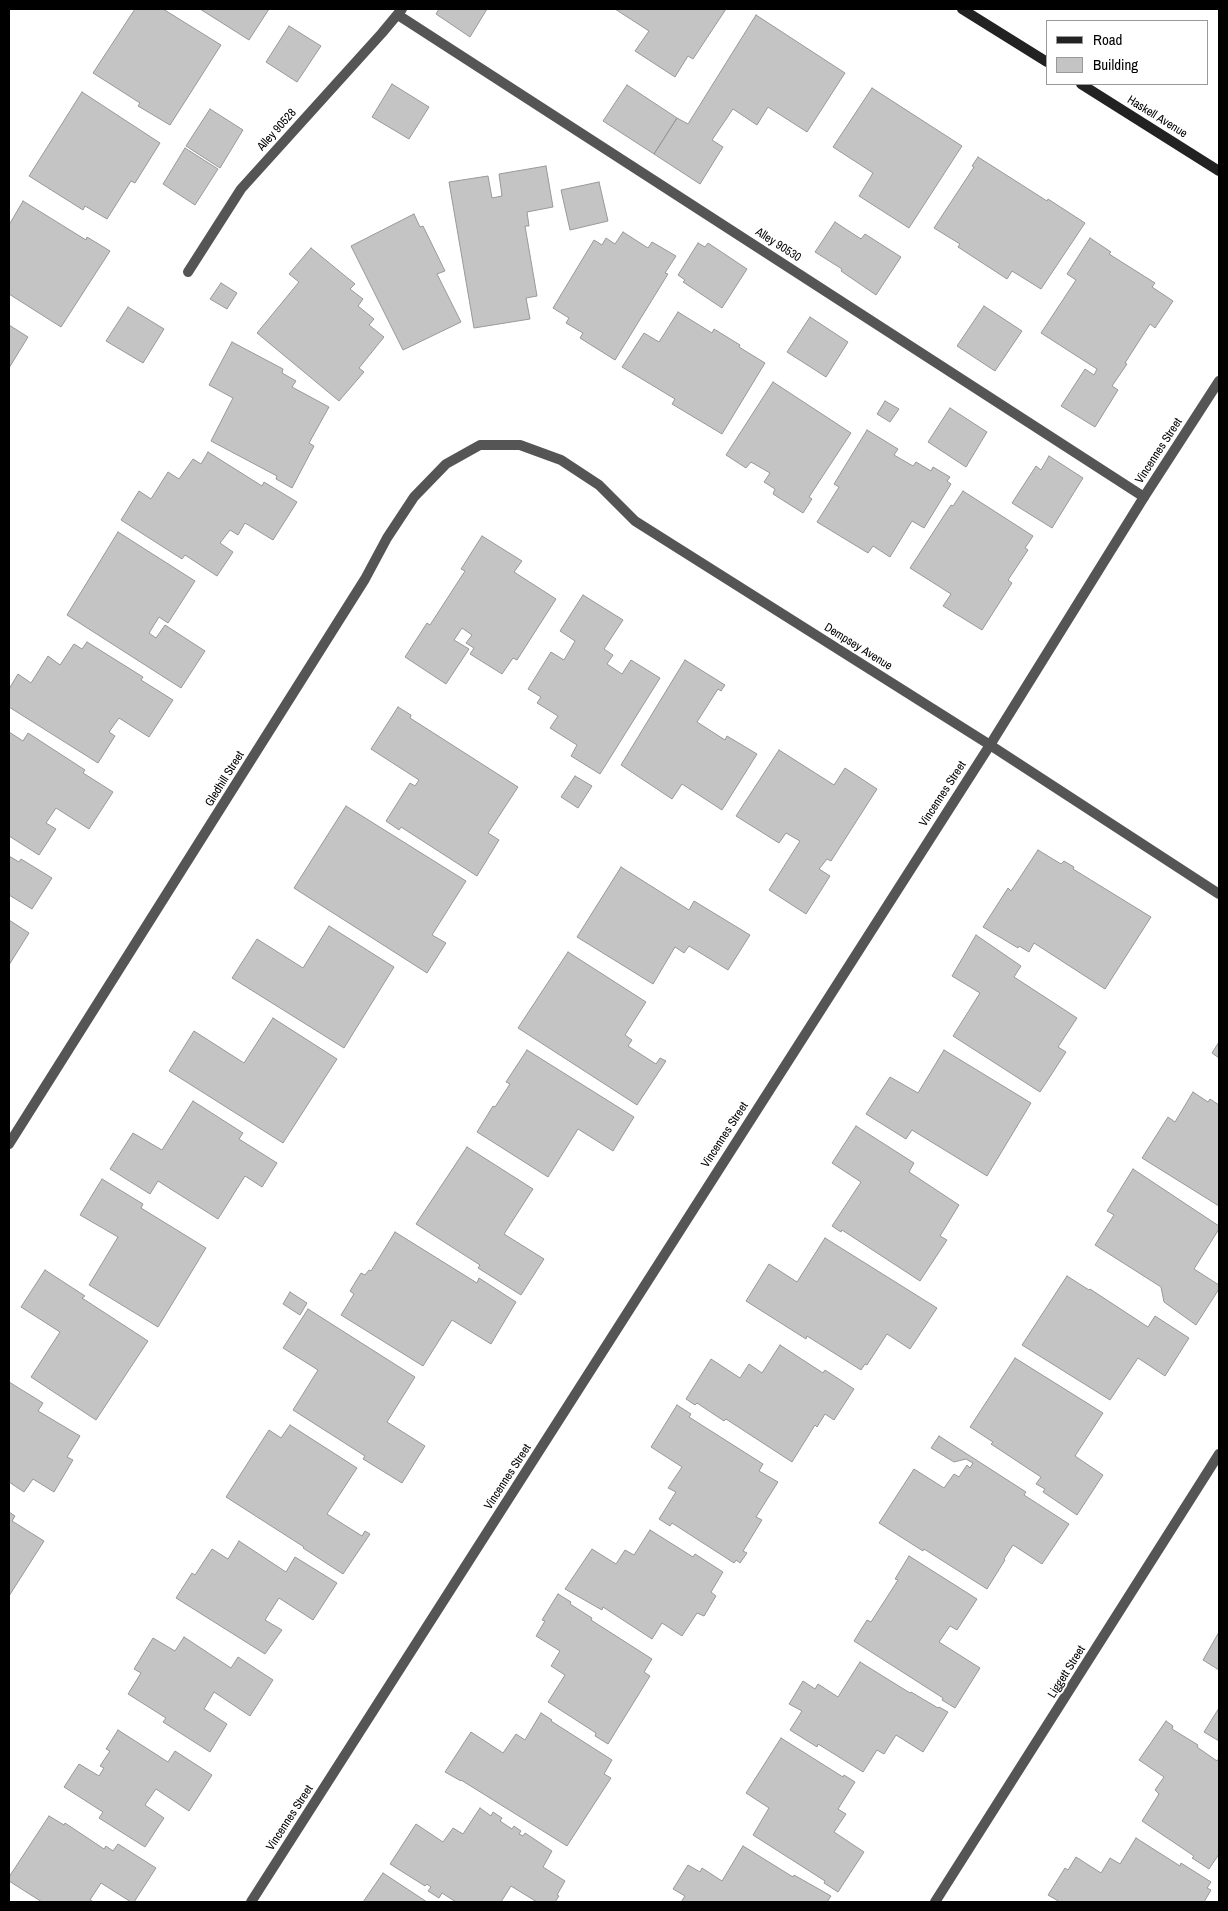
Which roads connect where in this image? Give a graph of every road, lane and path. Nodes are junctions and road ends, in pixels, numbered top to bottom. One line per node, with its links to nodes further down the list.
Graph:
1 (962, 9): 3 (main road)
2 (400, 12): 6 (street, Alley 90528); 9 (street, Alley 90530)
3 (1046, 61)
4 (1083, 85): 5 (main road, Haskell Avenue)
5 (1219, 172)
6 (188, 272)
7 (1219, 381): 9 (street, Vincennes Street)
8 (480, 445): 10 (street, Dempsey Avenue); 12 (street, Gledhill Street)
9 (1144, 497): 10 (street, Vincennes Street)
10 (990, 745): 11 (street, Dempsey Avenue); 14 (street, Vincennes Street)
11 (1219, 894)
12 (9, 1144)
13 (1219, 1454): 15 (street, Liggett Street)
14 (251, 1902)
15 (935, 1902)

